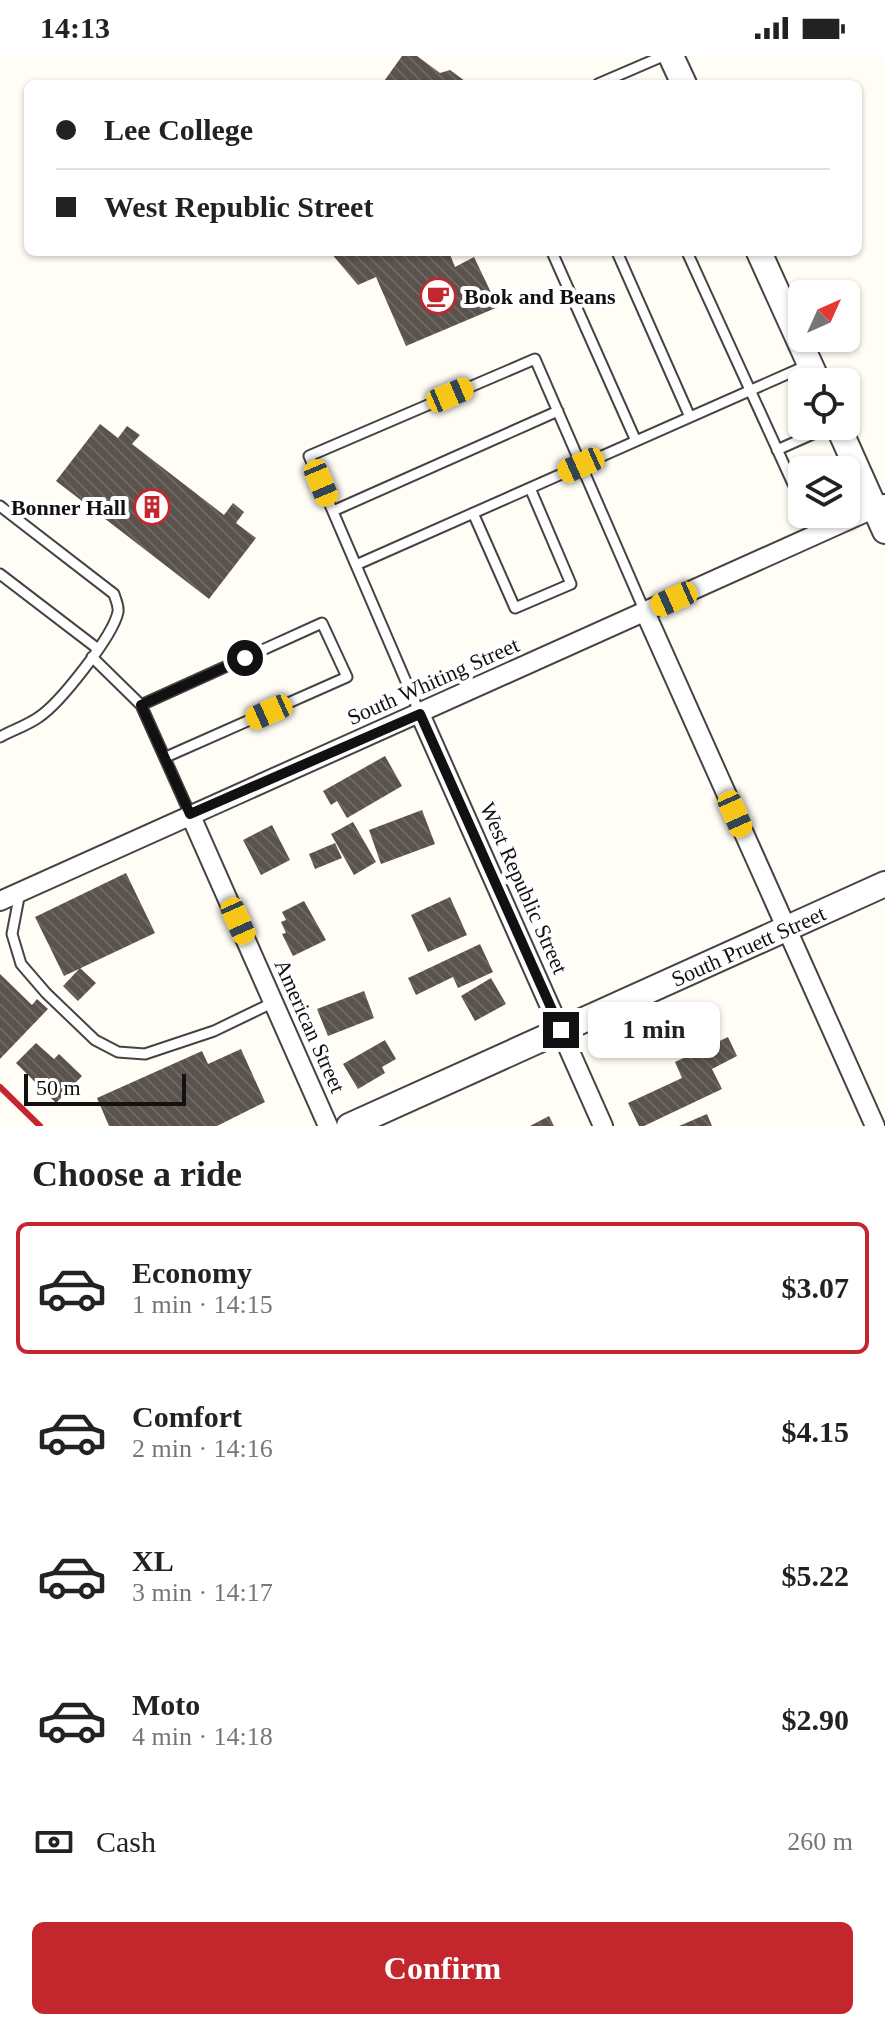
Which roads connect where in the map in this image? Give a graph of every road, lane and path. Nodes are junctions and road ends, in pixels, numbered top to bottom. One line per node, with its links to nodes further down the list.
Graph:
1 (663, 56): 3 (lane)
2 (671, 56): 4 (street)
3 (614, 80)
4 (682, 80)
5 (554, 256): 16 (lane)
6 (619, 256): 13 (lane)
7 (689, 256): 11 (lane)
8 (761, 256): 9 (street)
9 (812, 368)
10 (788, 380): 11 (lane)
11 (750, 391): 13 (lane); 17 (lane)
12 (558, 411): 18 (lane); 22 (lane); 22 (lane)
13 (690, 417): 16 (lane)
14 (800, 440): 17 (lane)
15 (845, 440): 24 (street)
16 (636, 441): 18 (lane)
17 (777, 450): 19 (lane)
18 (581, 465): 20 (lane); 27 (lane)
19 (788, 473)
20 (530, 488): 23 (lane); 23 (lane)
21 (0, 506): 28 (lane)
22 (333, 511): 25 (lane)
23 (473, 513): 25 (lane)
24 (882, 514): 27 (street, South Whiting Street)
25 (356, 565): 30 (lane)
26 (0, 574): 28 (lane)
27 (645, 612): 30 (street, South Whiting Street); 37 (street)
28 (95, 653): 29 (lane); 31 (lane)
29 (141, 705): 32 (lane); 32 (lane)
30 (420, 714): 33 (street, South Whiting Street); 39 (street, West Republic Street)
31 (0, 737)
32 (166, 757): 33 (lane)
33 (190, 814): 35 (street, South Whiting Street); 38 (street, American Street)
34 (885, 884): 37 (street, South Pruett Street)
35 (20, 892): 36 (street, South Whiting Street); 38 (lane)
36 (0, 901)
37 (786, 930): 39 (street, South Pruett Street); 43 (street)
38 (274, 1002): 40 (street, American Street)
39 (561, 1030): 41 (street, South Pruett Street); 42 (street, West Republic Street)
40 (328, 1126)
41 (349, 1126)
42 (603, 1126)
43 (875, 1126)

